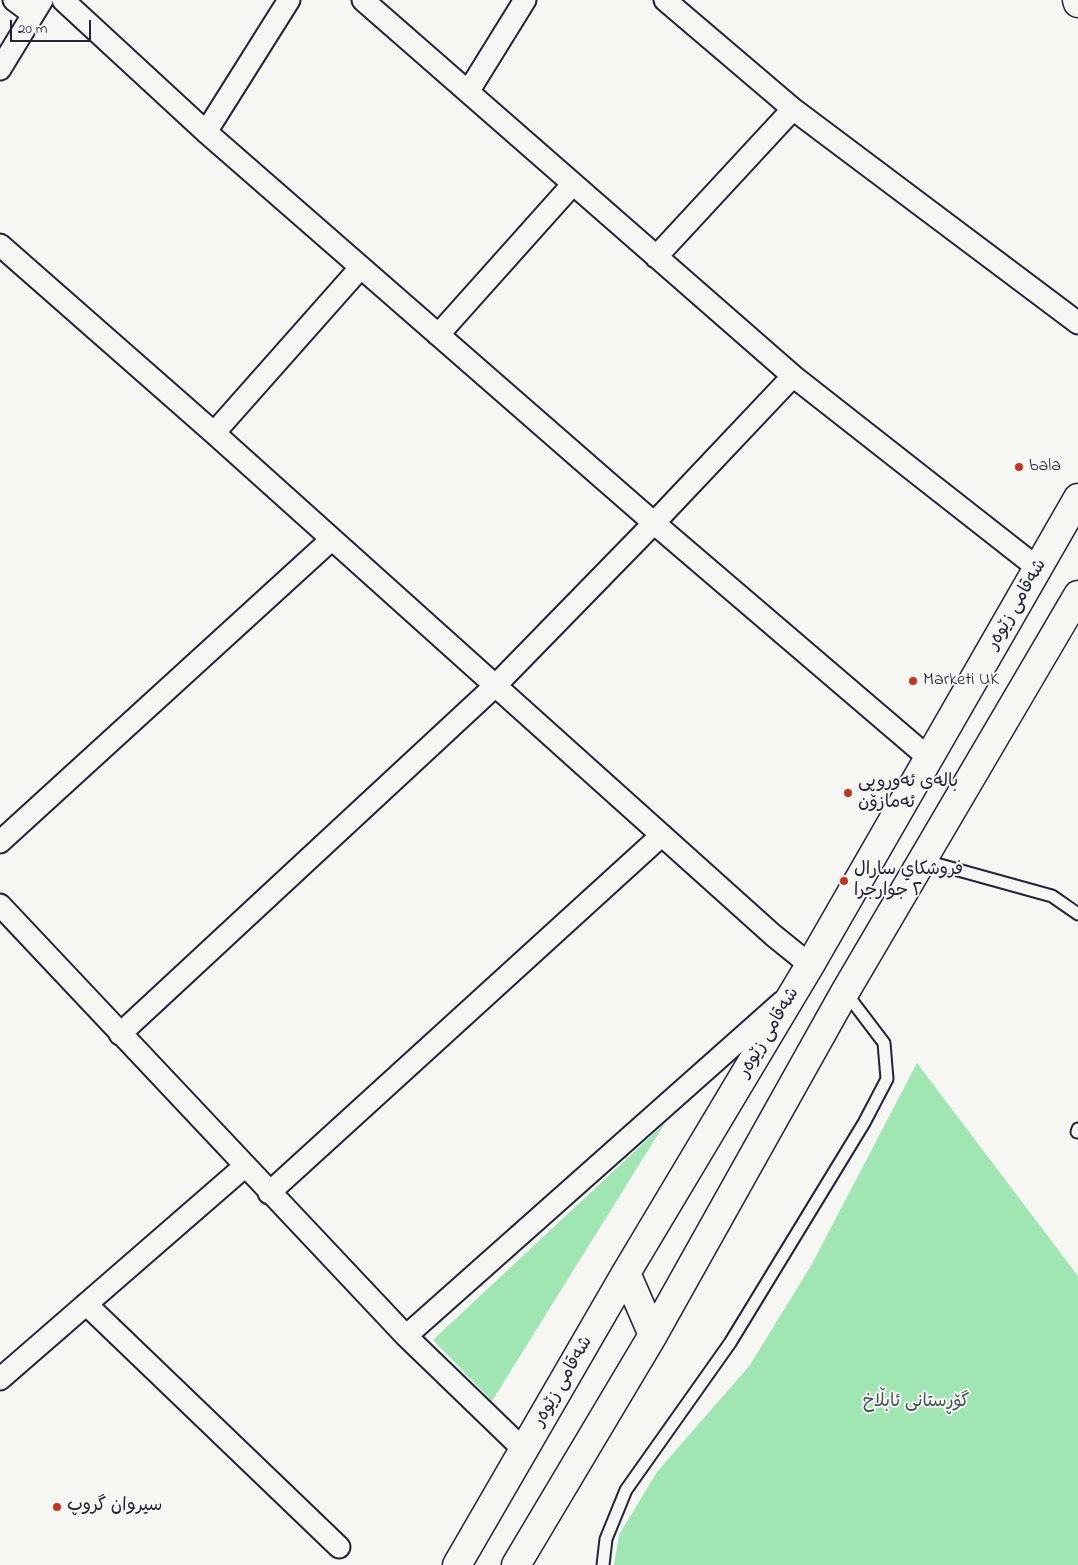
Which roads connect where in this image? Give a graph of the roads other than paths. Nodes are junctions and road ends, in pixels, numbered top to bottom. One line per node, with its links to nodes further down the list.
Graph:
1 (14, 0): 7 (street)
2 (63, 0): 11 (street)
3 (289, 0): 11 (street)
4 (363, 0): 9 (street)
5 (525, 0): 9 (street)
6 (665, 0): 10 (street)
7 (37, 7): 8 (street)
8 (0, 69)
9 (468, 92): 12 (street)
10 (793, 109): 14 (street); 16 (street)
11 (206, 132): 15 (street)
12 (573, 184): 14 (street); 17 (street)
13 (0, 245): 19 (street)
14 (656, 257): 18 (street)
15 (361, 267): 17 (street); 19 (street)
16 (1078, 323)
17 (438, 335): 21 (street)
18 (792, 376): 21 (street); 23 (street)
19 (214, 432): 22 (street)
20 (1078, 498): 23 (main road, شەقامی زێوەر)
21 (654, 523): 25 (street); 26 (street)
22 (332, 539): 25 (street); 28 (street)
23 (1039, 569): 26 (main road, شەقامی زێوەر)
24 (1078, 595): 29 (main road)
25 (496, 685): 27 (street); 35 (street)
26 (930, 759): 32 (main road, شەقامی زێوەر)
27 (662, 835): 32 (street); 37 (street)
28 (0, 842)
29 (922, 860): 31 (lane); 34 (main road)
30 (0, 905): 35 (street)
31 (1078, 914)
32 (810, 964): 33 (main road, شەقامی زێوەر)
33 (795, 991): 38 (main road, شەقامی زێوەر); 41 (street)
34 (845, 992): 40 (main road); 47 (lane)
35 (120, 1034): 36 (street)
36 (244, 1166): 37 (street); 39 (street)
37 (269, 1192): 41 (street)
38 (626, 1274): 40 (main road); 43 (main road, شەقامی زێوەر)
39 (86, 1304): 42 (street); 44 (street)
40 (653, 1335): 46 (main road)
41 (406, 1336): 43 (street)
42 (0, 1379)
43 (524, 1450): 45 (main road, شەقامی زێوەر)
44 (339, 1547)
45 (456, 1565)
46 (516, 1565)
47 (603, 1565)

